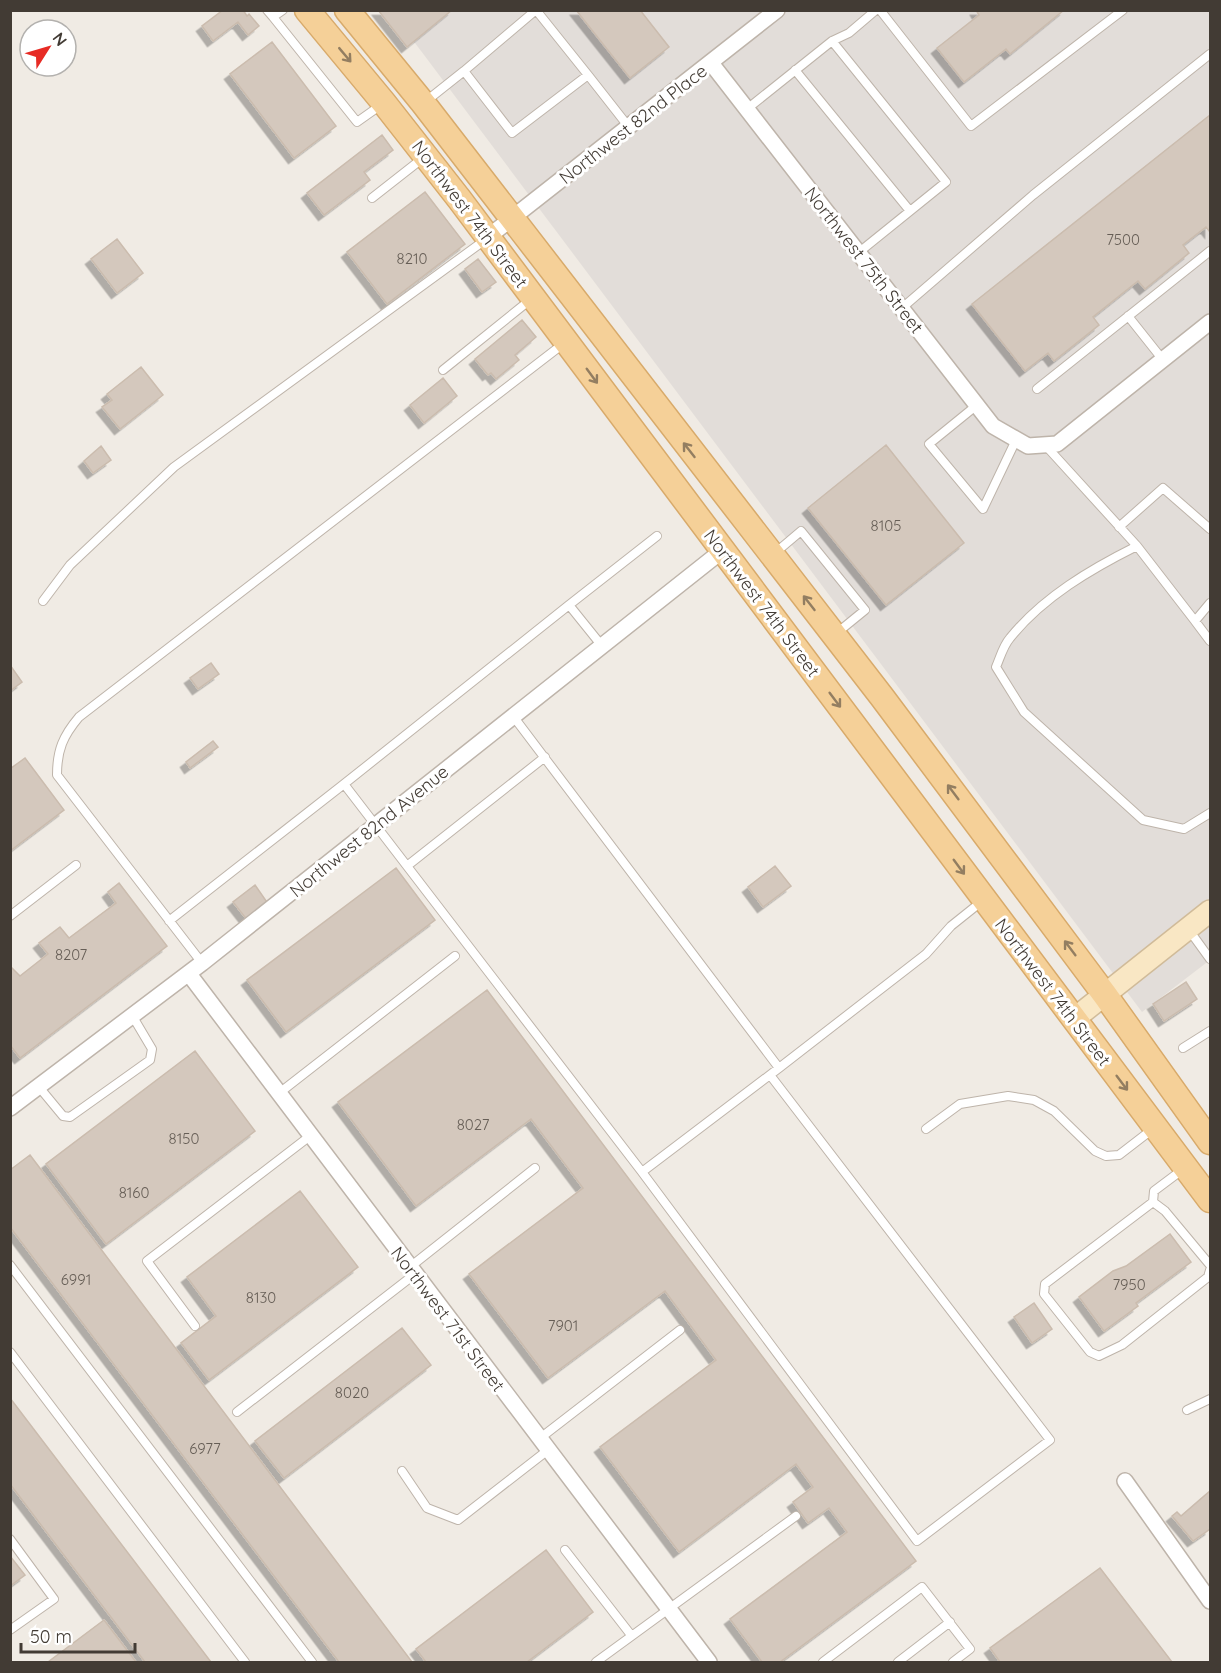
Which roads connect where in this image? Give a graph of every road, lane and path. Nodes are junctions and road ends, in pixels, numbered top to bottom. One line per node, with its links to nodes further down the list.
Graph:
1 (283, 10): 9 (lane)
2 (307, 10): 16 (main road, Northwest 74th Street, one-way to 16)
3 (347, 10): 17 (main road, Northwest 74th Street)
4 (536, 10): 14 (lane); 15 (lane)
5 (777, 10): 12 (street, Northwest 82nd Place)
6 (876, 10): 10 (lane)
7 (880, 10): 8 (lane)
8 (1123, 10)
9 (270, 14): 16 (lane)
10 (832, 41): 13 (lane); 22 (lane)
11 (1210, 54): 28 (lane)
12 (711, 63): 18 (street, Northwest 75th Street); 19 (street, Northwest 82nd Place)
13 (795, 70): 18 (lane); 22 (lane)
14 (464, 71): 15 (lane); 17 (lane)
15 (588, 75): 19 (lane)
16 (384, 103): 20 (main road, Northwest 74th Street)
17 (423, 104): 23 (main road, Northwest 74th Street)
18 (747, 109): 26 (street, Northwest 75th Street)
19 (628, 126): 23 (street, Northwest 82nd Place)
20 (426, 155): 21 (lane); 24 (main road, Northwest 74th Street)
21 (372, 198)
22 (910, 211): 26 (lane)
23 (512, 219): 24 (street, Northwest 82nd Place); 43 (main road, Northwest 74th Street, one-way to 23)
24 (488, 237): 27 (main road, Northwest 74th Street); 44 (lane)
25 (1210, 251): 29 (lane)
26 (858, 253): 28 (street, Northwest 75th Street)
27 (534, 298): 31 (main road, Northwest 74th Street); 33 (lane)
28 (902, 308): 35 (street, Northwest 75th Street)
29 (1128, 316): 32 (lane); 34 (lane)
30 (1210, 325): 32 (street)
31 (567, 341): 42 (main road, Northwest 74th Street, one-way to 42); 61 (lane)
32 (1163, 360): 37 (street)
33 (443, 370)
34 (1037, 389)
35 (977, 405): 36 (street, Northwest 75th Street); 36 (lane)
36 (1022, 443): 37 (street)
37 (1045, 445): 38 (lane)
38 (1119, 526): 39 (lane); 41 (lane)
39 (1210, 529)
40 (657, 536): 46 (lane)
41 (1137, 546): 47 (lane); 54 (lane)
42 (723, 550): 50 (street, Northwest 82nd Avenue); 58 (main road, Northwest 74th Street, one-way to 58)
43 (772, 555): 48 (main road, Northwest 74th Street, one-way to 43); 48 (lane)
44 (43, 601)
45 (1210, 603): 47 (lane)
46 (569, 605): 50 (lane); 53 (lane)
47 (1195, 621): 49 (lane)
48 (834, 635): 67 (main road, Northwest 74th Street, one-way to 48)
49 (1210, 641)
50 (602, 646): 51 (street, Northwest 82nd Avenue)
51 (513, 716): 52 (lane); 55 (street, Northwest 82nd Avenue)
52 (545, 757): 57 (lane); 72 (lane)
53 (344, 784): 55 (lane); 61 (lane)
54 (1210, 813)
55 (376, 826): 57 (lane); 65 (street, Northwest 82nd Avenue)
56 (76, 865): 60 (lane)
57 (407, 866): 83 (lane)
58 (984, 900): 69 (main road, Northwest 74th Street); 72 (lane)
59 (1210, 911): 62 (main road)
60 (10, 916)
61 (169, 921): 65 (lane)
62 (1188, 929): 64 (lane); 67 (main road)
63 (455, 956): 75 (lane)
64 (1210, 959)
65 (202, 963): 66 (street, Northwest 82nd Avenue)
66 (189, 974): 68 (street, Northwest 82nd Avenue); 75 (street, Northwest 71st Street)
67 (1105, 995): 69 (main road); 80 (main road, Northwest 74th Street)
68 (133, 1017): 74 (street, Northwest 82nd Avenue); 74 (lane)
69 (1074, 1019): 77 (main road, Northwest 74th Street, one-way to 77)
70 (1210, 1030): 71 (lane)
71 (1183, 1048)
72 (779, 1068): 73 (lane)
73 (770, 1075): 83 (lane); 83 (lane)
74 (39, 1087): 76 (street, Northwest 82nd Avenue)
75 (278, 1094): 79 (street, Northwest 71st Street)
76 (10, 1108)
77 (1155, 1127): 78 (lane); 81 (main road, Northwest 74th Street)
78 (926, 1129)
79 (310, 1136): 89 (street, Northwest 71st Street); 90 (lane)
80 (1210, 1143)
81 (1186, 1167): 84 (main road, Northwest 74th Street); 85 (lane)
82 (535, 1168): 89 (lane)
83 (642, 1172)
84 (1210, 1200)
85 (1153, 1202): 87 (lane); 88 (lane)
86 (10, 1265): 108 (lane)
87 (1210, 1265)
88 (1210, 1270)
89 (412, 1271): 95 (lane); 96 (street, Northwest 71st Street)
90 (195, 1326)
91 (680, 1330): 96 (lane)
92 (10, 1352): 107 (lane)
93 (1210, 1399): 94 (lane)
94 (1187, 1410)
95 (237, 1412)
96 (543, 1445): 97 (lane); 103 (street, Northwest 71st Street)
97 (402, 1471)
98 (1125, 1481): 102 (street)
99 (796, 1516): 103 (lane)
100 (10, 1539): 105 (lane)
101 (565, 1550): 106 (lane)
102 (1210, 1601)
103 (668, 1608): 106 (lane); 110 (street, Northwest 71st Street)
104 (950, 1622): 111 (lane); 112 (lane); 113 (lane)
105 (10, 1630)
106 (631, 1635): 109 (lane)
107 (245, 1662)
108 (312, 1662)
109 (596, 1662)
110 (709, 1662)
111 (823, 1662)
112 (898, 1662)
113 (953, 1662)

